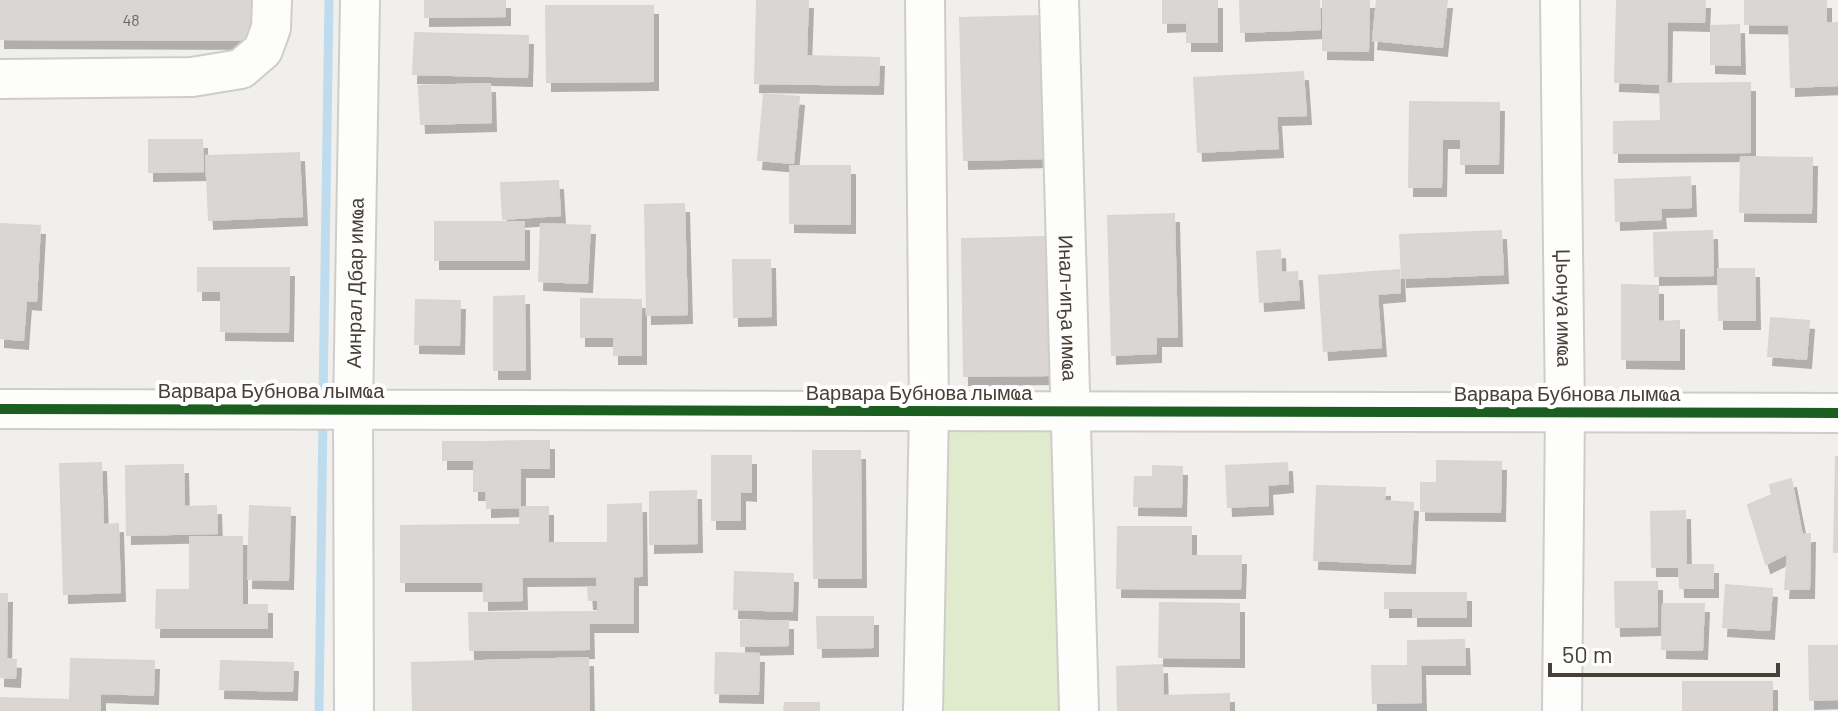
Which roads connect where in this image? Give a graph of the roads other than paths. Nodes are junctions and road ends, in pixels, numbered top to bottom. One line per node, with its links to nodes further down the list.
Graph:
1 (272, 0): 6 (street)
2 (360, 0): 8 (street, Аинрал Дбар имҩа)
3 (925, 0): 9 (street)
4 (1059, 0): 10 (street, Инал-иҧа имҩа)
5 (1560, 0): 11 (street, Џьонуа имҩа)
6 (0, 79)
7 (0, 409): 8 (street, Варвара Бубнова лымҩа)
8 (353, 410): 9 (street, Варвара Бубнова лымҩа); 13 (street, Аинрал Дбар имҩа)
9 (929, 411): 10 (street, Варвара Бубнова лымҩа); 14 (street)
10 (1070, 411): 11 (street, Варвара Бубнова лымҩа); 15 (street, Инал-иҧа имҩа)
11 (1565, 412): 12 (street, Варвара Бубнова лымҩа); 16 (street, Џьонуа имҩа)
12 (1838, 413)
13 (354, 711)
14 (923, 711)
15 (1079, 711)
16 (1562, 711)

